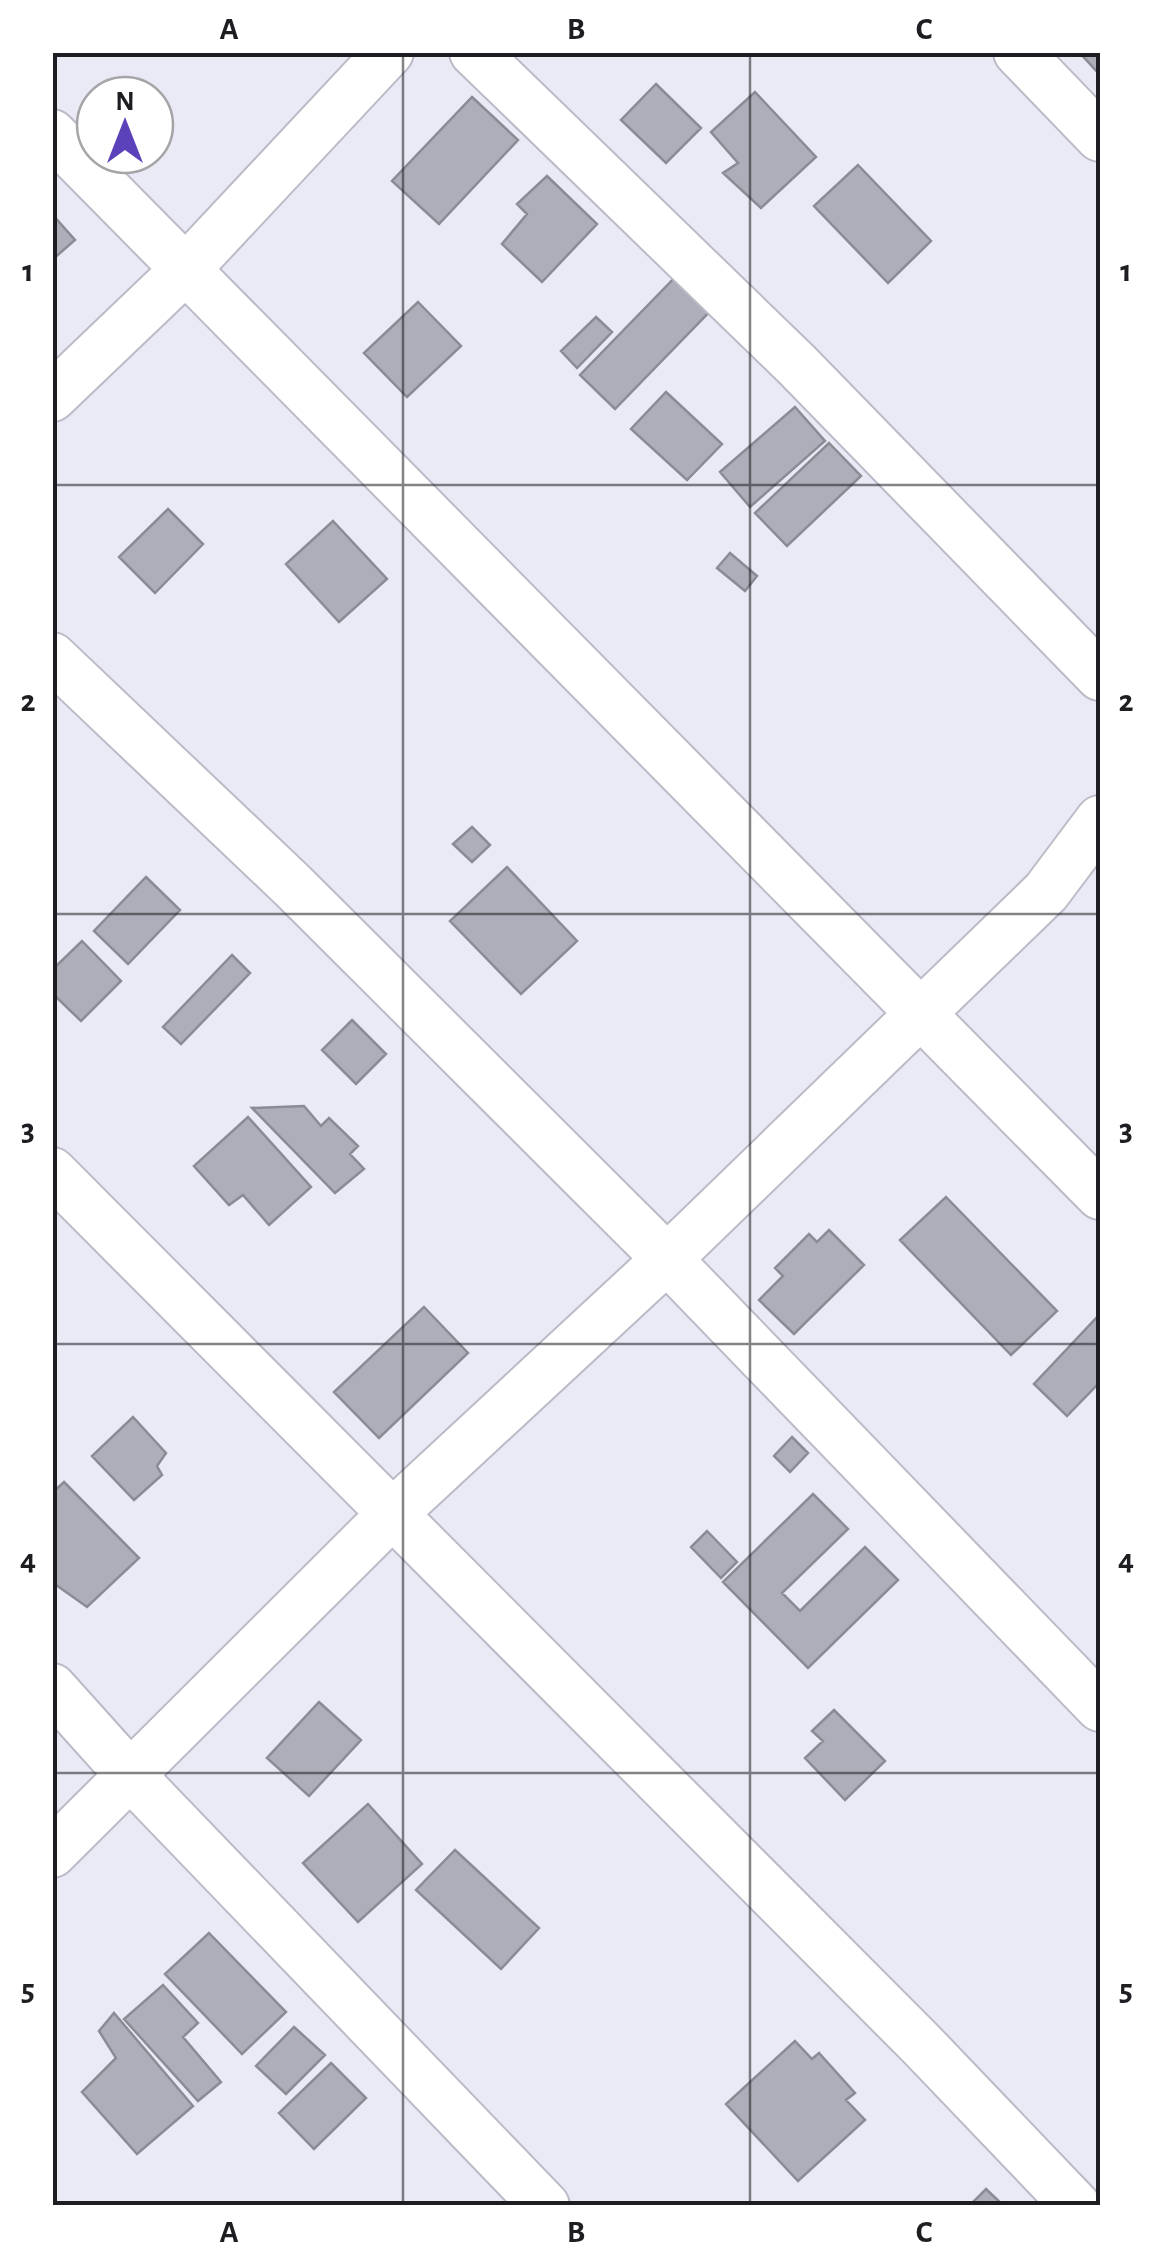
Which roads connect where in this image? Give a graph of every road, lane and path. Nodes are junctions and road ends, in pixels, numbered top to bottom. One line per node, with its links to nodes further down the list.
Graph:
1 (389, 52): 6 (street)
2 (474, 52): 9 (street)
3 (1018, 52): 5 (street)
4 (52, 134): 6 (street)
5 (1100, 137)
6 (186, 269): 7 (street); 11 (street)
7 (52, 397)
8 (52, 657): 14 (street)
9 (1100, 676)
10 (1100, 820): 11 (street)
11 (919, 1014): 13 (street); 14 (street)
12 (52, 1172): 15 (street)
13 (1100, 1196)
14 (667, 1258): 15 (street); 17 (street)
15 (391, 1515): 18 (street); 21 (street)
16 (52, 1688): 18 (street)
17 (1100, 1707)
18 (132, 1777): 19 (street); 20 (street)
19 (52, 1852)
20 (545, 2206)
21 (1076, 2206)

